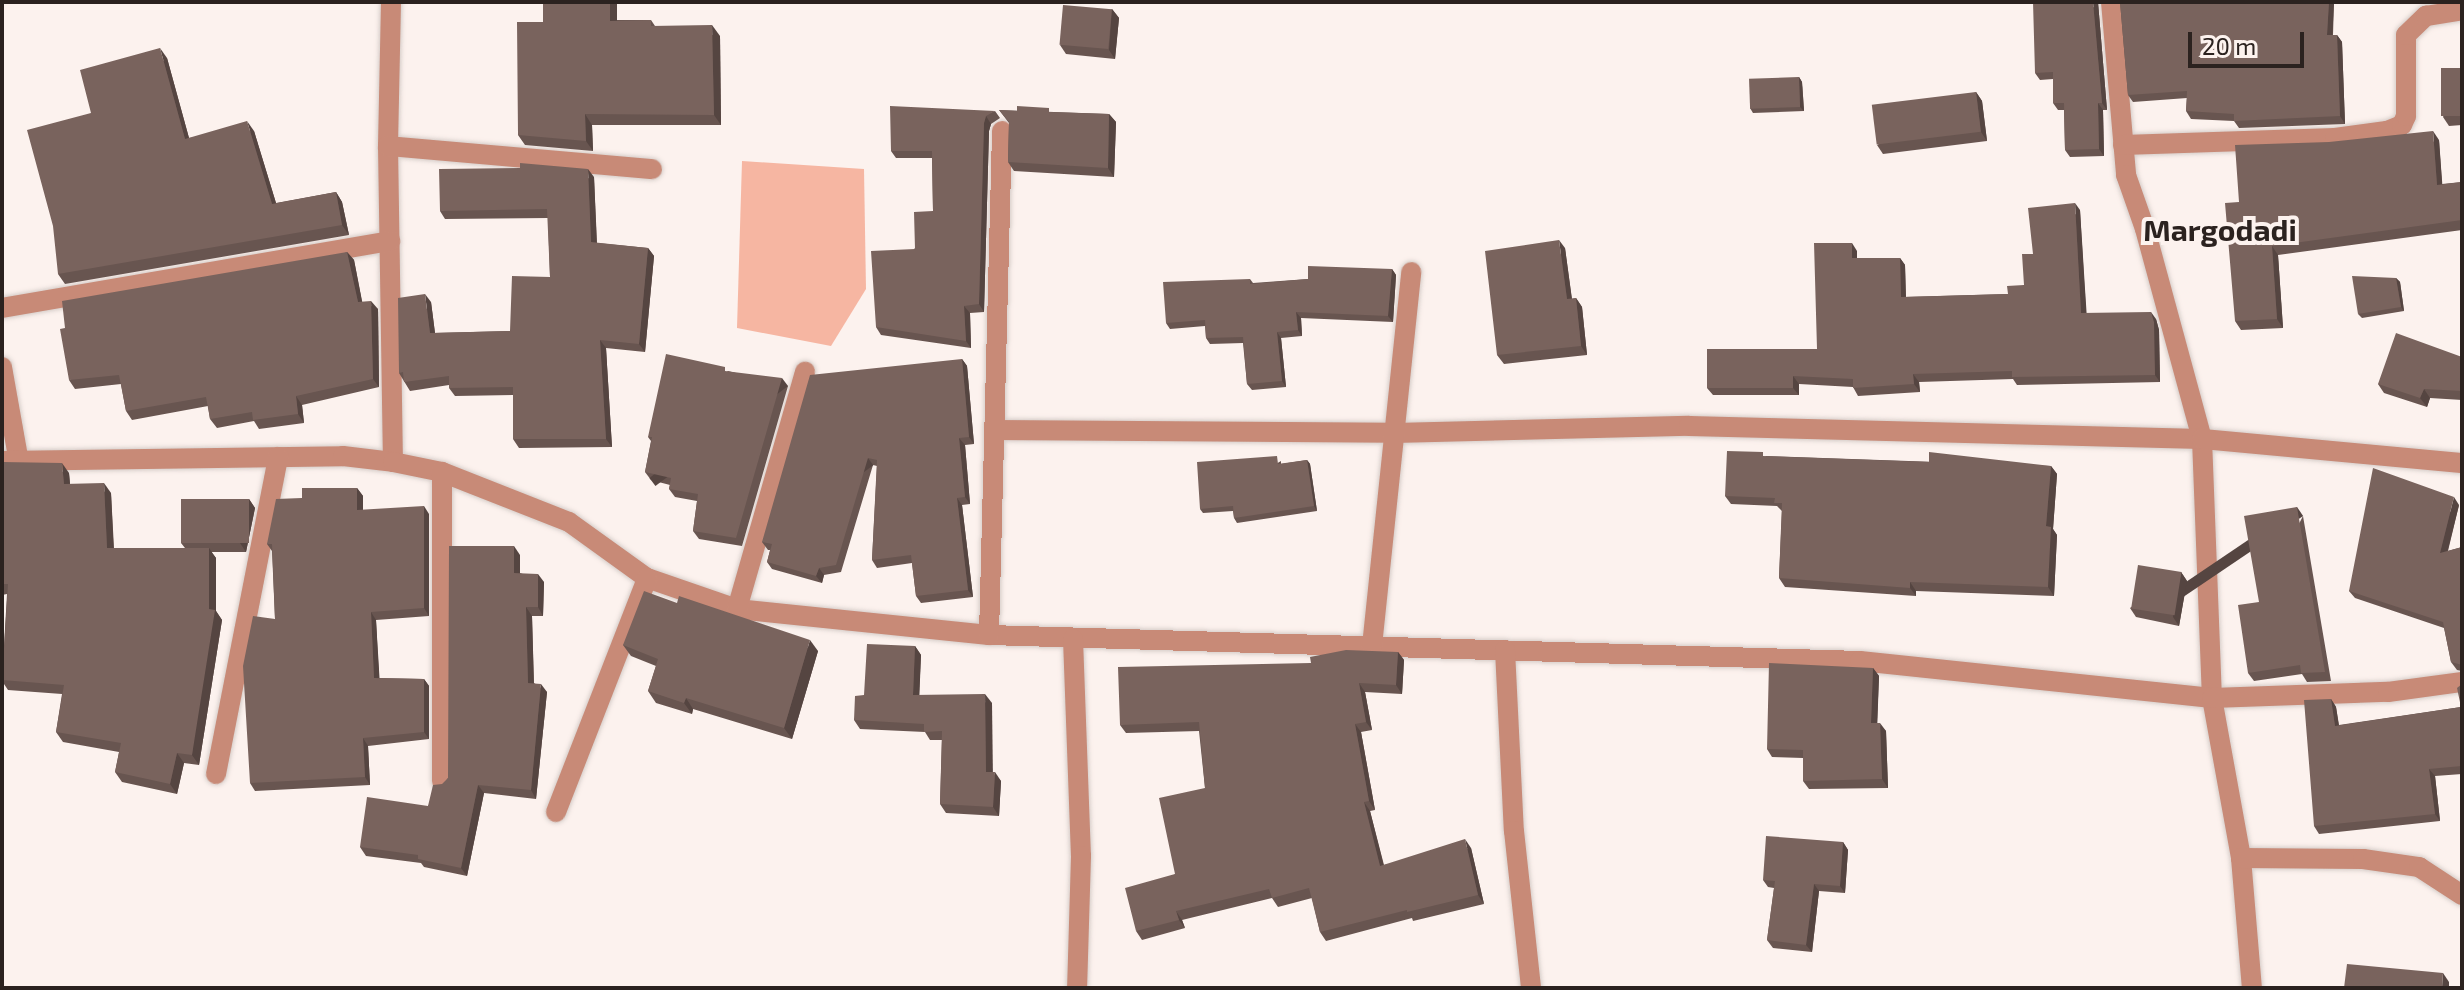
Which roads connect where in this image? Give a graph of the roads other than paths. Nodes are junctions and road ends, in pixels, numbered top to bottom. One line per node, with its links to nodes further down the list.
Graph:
1 (391, 2): 6 (street)
2 (2111, 2): 5 (street)
3 (2462, 10): 5 (street)
4 (1002, 131): 13 (street)
5 (2123, 145): 15 (street)
6 (388, 146): 7 (street); 8 (street)
7 (652, 169)
8 (390, 241): 10 (street); 18 (street)
9 (1411, 272): 14 (street)
10 (2, 308)
11 (2, 367): 17 (street)
12 (805, 372): 22 (street)
13 (994, 430): 14 (street); 23 (street)
14 (1394, 433): 15 (street); 25 (street)
15 (2202, 439): 19 (street); 28 (street)
16 (278, 457): 17 (street); 18 (street); 29 (street)
17 (11, 462)
18 (393, 462): 20 (street)
19 (2462, 463)
20 (442, 472): 21 (street); 30 (street)
21 (647, 578): 22 (street); 31 (street)
22 (737, 609): 23 (street)
23 (989, 635): 24 (street)
24 (1073, 639): 25 (street); 34 (street)
25 (1372, 646): 26 (street)
26 (1505, 650): 28 (street); 35 (street)
27 (2462, 682): 28 (street)
28 (2212, 698): 32 (street)
29 (216, 774)
30 (442, 781)
31 (556, 812)
32 (2241, 858): 33 (street); 36 (street)
33 (2462, 895)
34 (1077, 988)
35 (1531, 988)
36 (2252, 988)

